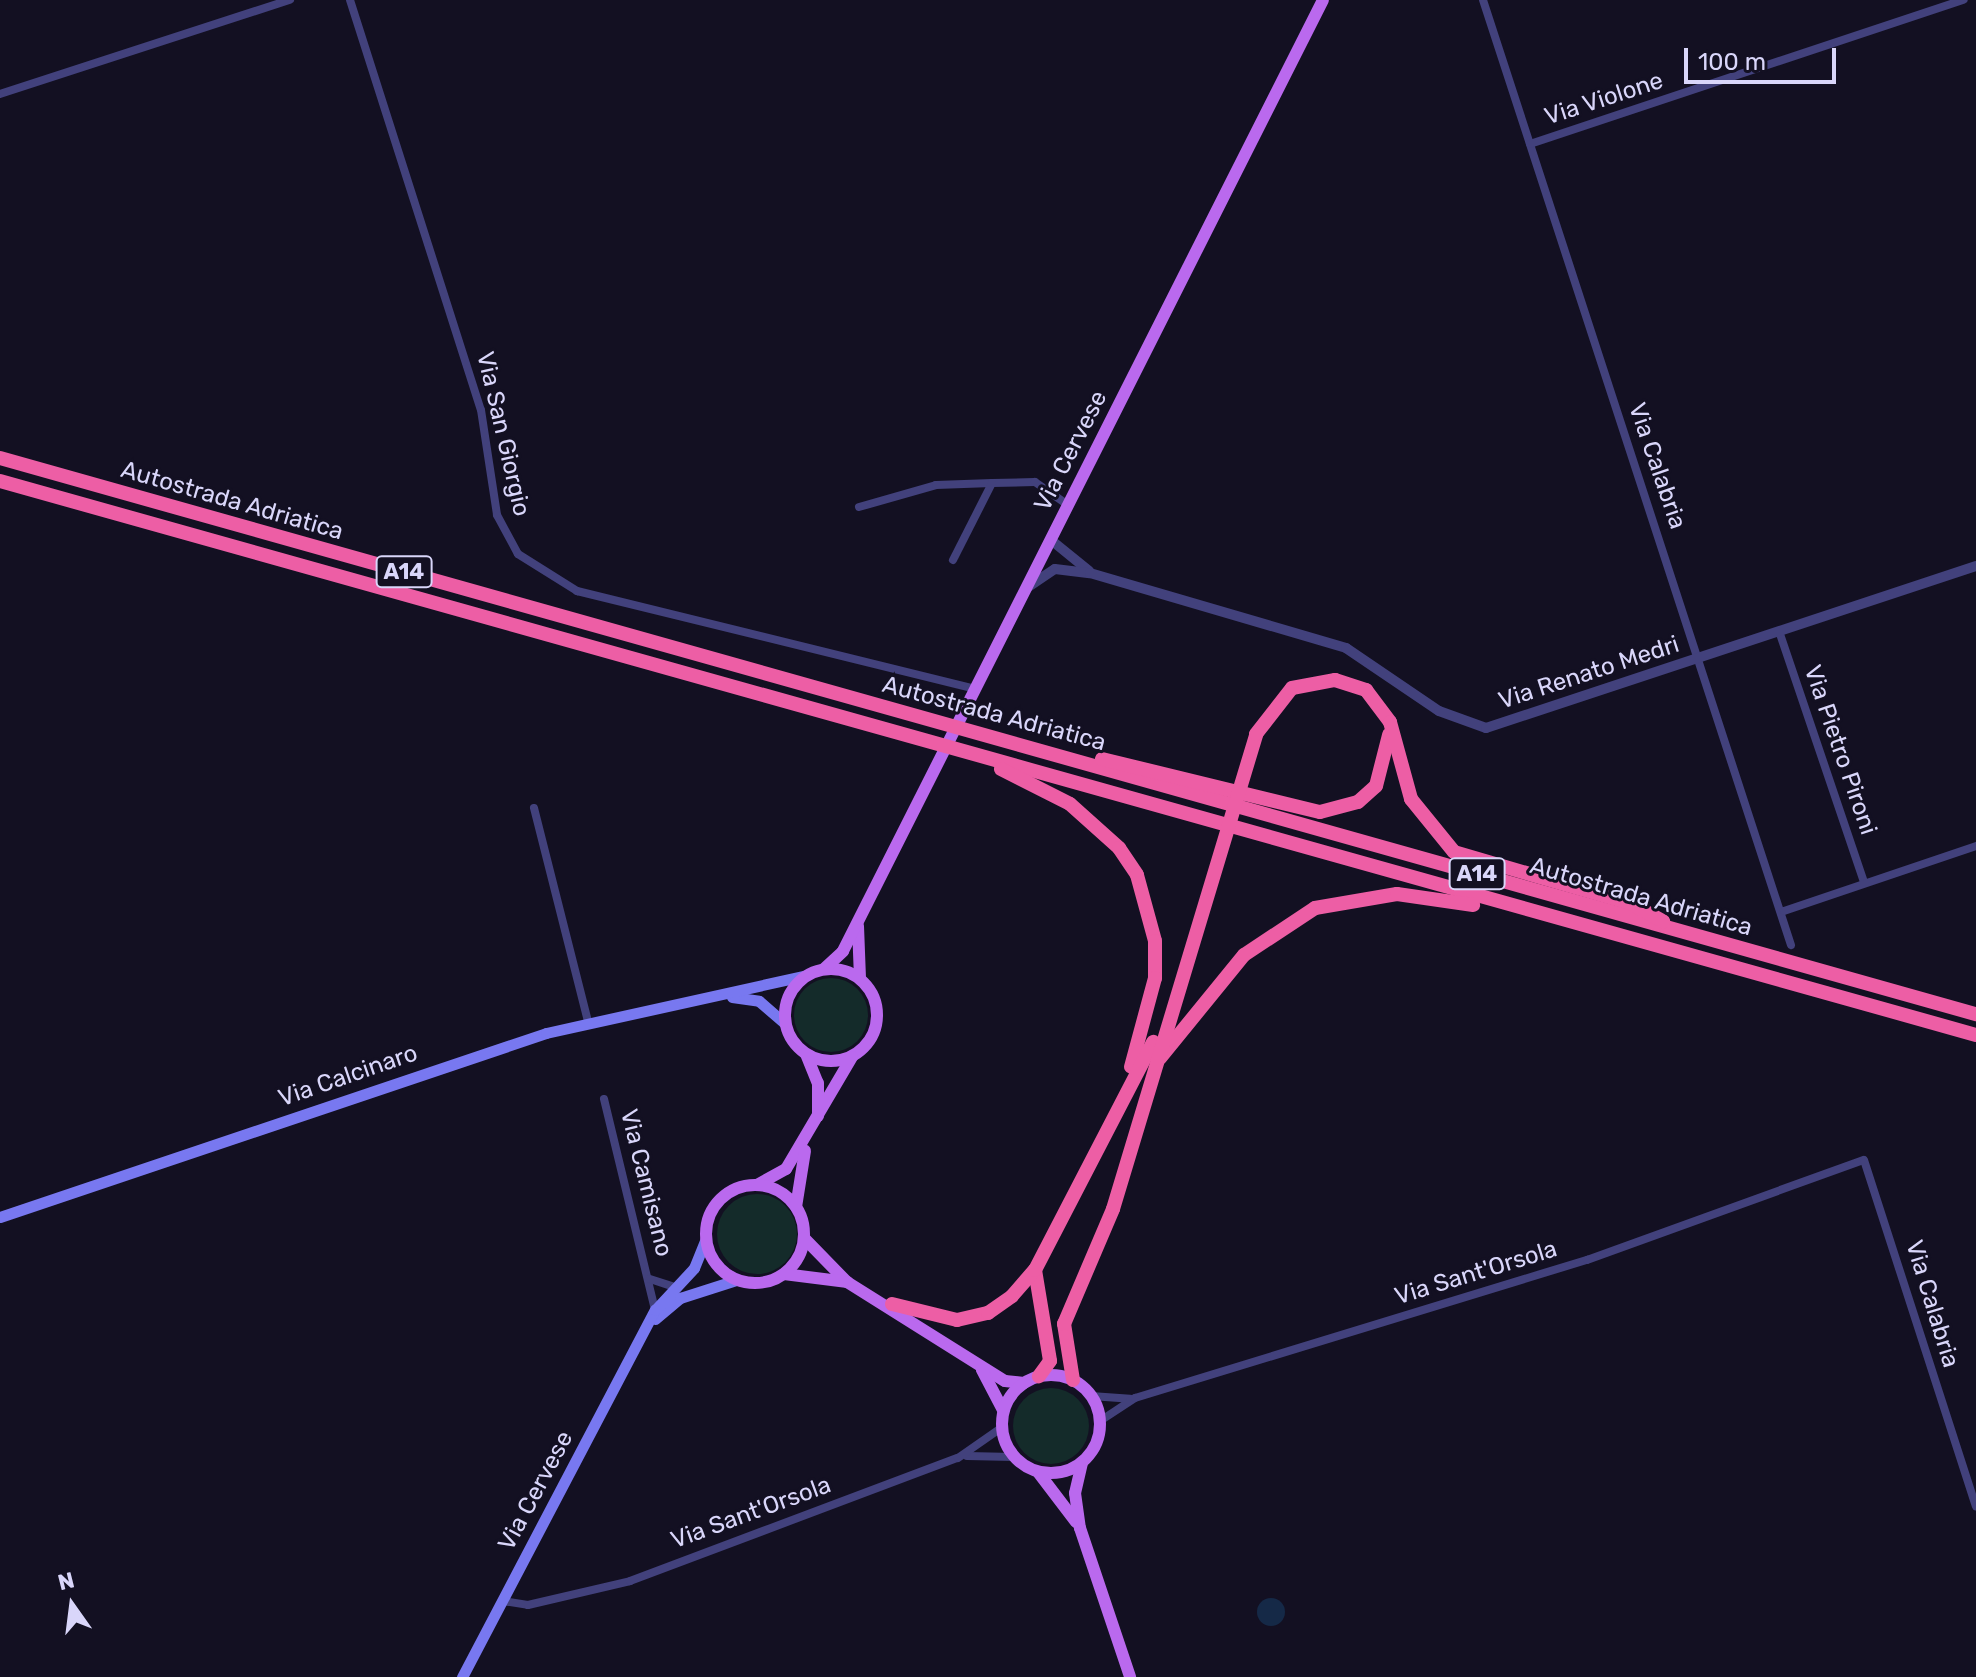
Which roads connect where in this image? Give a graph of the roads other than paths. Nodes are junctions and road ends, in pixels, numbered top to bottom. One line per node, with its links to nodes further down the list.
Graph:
1 (290, 0): 6 (street)
2 (350, 0): 20 (street, Via San Giorgio)
3 (1323, 0): 11 (main road, Via Cervese)
4 (1483, 0): 7 (street, Via Calabria)
5 (1964, 0): 7 (street, Via Violone)
6 (0, 94)
7 (1530, 144): 19 (street, Via Calabria)
8 (0, 458): 24 (highway, Autostrada Adriatica / A14)
9 (0, 481): 22 (highway, Autostrada Adriatica / A14)
10 (992, 483): 11 (street); 12 (street); 14 (street)
11 (1068, 505): 13 (main road, Via Cervese)
12 (859, 507)
13 (1051, 540): 16 (street, Via Renato Medri); 17 (main road, Via Cervese)
14 (953, 560)
15 (1976, 566): 18 (street, Via Renato Medri)
16 (1090, 573): 17 (street, Via Renato Medri); 19 (street, Via Renato Medri)
17 (1027, 589): 20 (main road, Via Cervese)
18 (1779, 631): 19 (street, Via Renato Medri); 26 (street, Via Pietro Pironi)
19 (1702, 657): 27 (street, Via Calabria)
20 (975, 689): 29 (main road, Via Cervese)
21 (1390, 722): 24 (highway); 30 (highway); 39 (highway)
22 (987, 759): 28 (highway, Autostrada Adriatica / A14); 44 (highway)
23 (534, 808): 37 (street)
24 (1266, 809): 30 (highway, Autostrada Adriatica / A14)
25 (1976, 846): 26 (street)
26 (1864, 882): 27 (street)
27 (1784, 911): 31 (street, Via Calabria)
28 (1556, 918): 40 (highway, Autostrada Adriatica / A14); 43 (highway)
29 (859, 921): 32 (main road, Via Cervese); 34 (main road, Via Cervese)
30 (1688, 934): 36 (highway, Autostrada Adriatica / A14)
31 (1791, 945)
32 (824, 969): 33 (main road); 34 (main road)
33 (804, 976): 35 (main road, Via Calcinaro); 38 (main road)
34 (860, 978): 42 (main road)
35 (715, 997): 37 (main road, Via Calcinaro); 38 (main road, Via Calcinaro)
36 (1976, 1014)
37 (588, 1021): 50 (main road, Via Calcinaro)
38 (785, 1024): 41 (main road)
39 (1164, 1025): 43 (highway); 44 (highway)
40 (1976, 1035)
41 (806, 1054): 42 (main road); 46 (main road)
42 (853, 1056): 46 (main road)
43 (1151, 1071): 64 (highway)
44 (1121, 1096): 53 (highway)
45 (604, 1099): 55 (street, Via Camisano)
46 (812, 1131): 48 (main road); 49 (main road)
47 (1864, 1160): 67 (street, Via Sant'Orsola); 75 (street, Via Calabria)
48 (757, 1185): 49 (main road); 52 (main road)
49 (796, 1207): 51 (main road)
50 (0, 1217)
51 (804, 1238): 54 (main road); 57 (main road)
52 (706, 1239): 56 (main road); 58 (main road, Via Cervese)
53 (1035, 1270): 59 (highway); 63 (highway)
54 (784, 1274): 56 (main road); 57 (main road)
55 (650, 1278): 58 (street, Via Camisano); 60 (street, Via Camisano)
56 (736, 1280): 61 (main road, Via Cervese)
57 (847, 1282): 59 (main road)
58 (672, 1286): 60 (main road, Via Cervese)
59 (892, 1304): 62 (main road)
60 (655, 1310): 61 (main road, Via Cervese)
61 (649, 1325): 77 (main road, Via Cervese)
62 (976, 1360): 65 (main road); 68 (main road)
63 (1039, 1376): 64 (main road); 65 (main road)
64 (1073, 1380): 66 (main road)
65 (1024, 1383): 68 (main road)
66 (1091, 1396): 67 (street); 69 (main road)
67 (1135, 1398): 69 (street, Via Sant'Orsola)
68 (1003, 1410): 70 (main road)
69 (1100, 1421): 73 (main road)
70 (1001, 1428): 71 (main road); 72 (street, Via Sant'Orsola)
71 (1014, 1457): 72 (street); 74 (main road)
72 (958, 1458): 77 (street, Via Sant'Orsola)
73 (1082, 1463): 74 (main road); 76 (main road)
74 (1038, 1472): 76 (main road)
75 (1976, 1506)
76 (1080, 1528): 79 (main road)
77 (503, 1601): 78 (main road, Via Cervese)
78 (462, 1677)
79 (1130, 1677)

